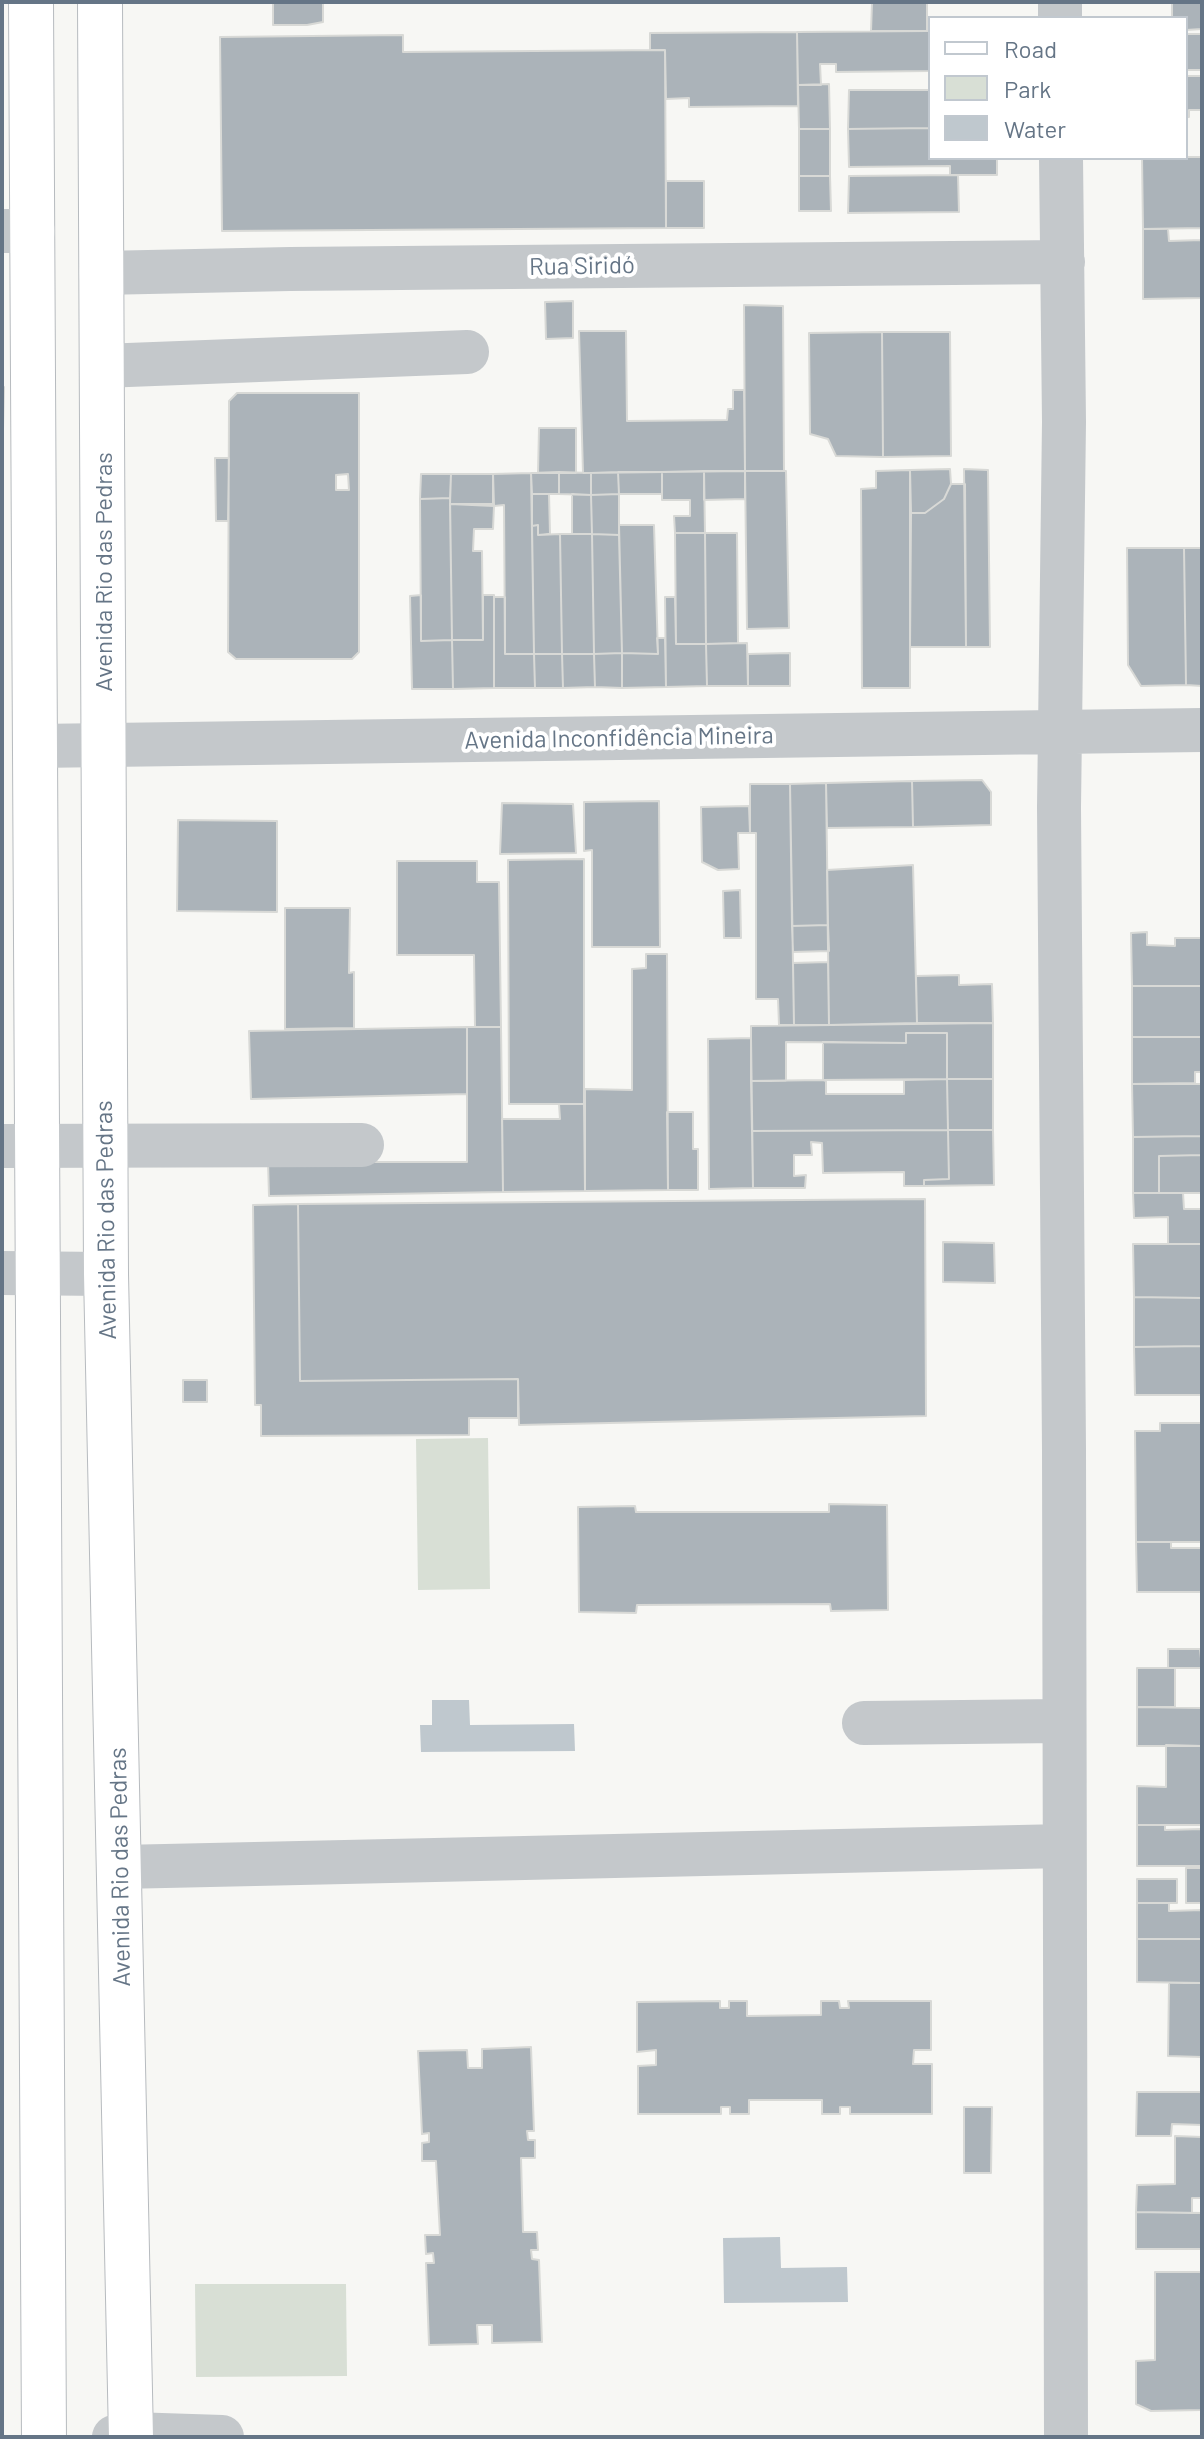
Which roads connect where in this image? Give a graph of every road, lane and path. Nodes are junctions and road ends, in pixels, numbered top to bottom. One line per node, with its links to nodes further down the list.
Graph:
1 (31, 2): 4 (main road)
2 (100, 2): 6 (main road, Avenida Rio das Pedras)
3 (1061, 160): 5 (street)
4 (17, 231): 12 (main road)
5 (1063, 262): 6 (street, Rua Siridó); 10 (street)
6 (101, 273): 8 (main road, Avenida Rio das Pedras)
7 (467, 352): 8 (street)
8 (102, 366): 11 (main road, Avenida Rio das Pedras)
9 (1202, 730): 10 (street, Avenida Inconfidência Mineira)
10 (1060, 732): 11 (street, Avenida Inconfidência Mineira); 18 (street)
11 (105, 745): 12 (street, Avenida Inconfidência Mineira); 15 (main road, Avenida Rio das Pedras)
12 (35, 746): 14 (main road)
13 (362, 1145): 15 (street)
14 (20, 1147): 15 (street); 16 (main road)
15 (105, 1147): 17 (main road, Avenida Rio das Pedras)
16 (20, 1273): 17 (street); 23 (main road)
17 (106, 1274): 21 (main road, Avenida Rio das Pedras)
18 (1062, 1721): 19 (street); 20 (street)
19 (864, 1723)
20 (1064, 1846): 21 (street); 25 (street)
21 (120, 1867): 22 (main road, Avenida Rio das Pedras)
22 (126, 2436): 24 (street)
23 (44, 2437)
24 (222, 2437)
25 (1066, 2437)

